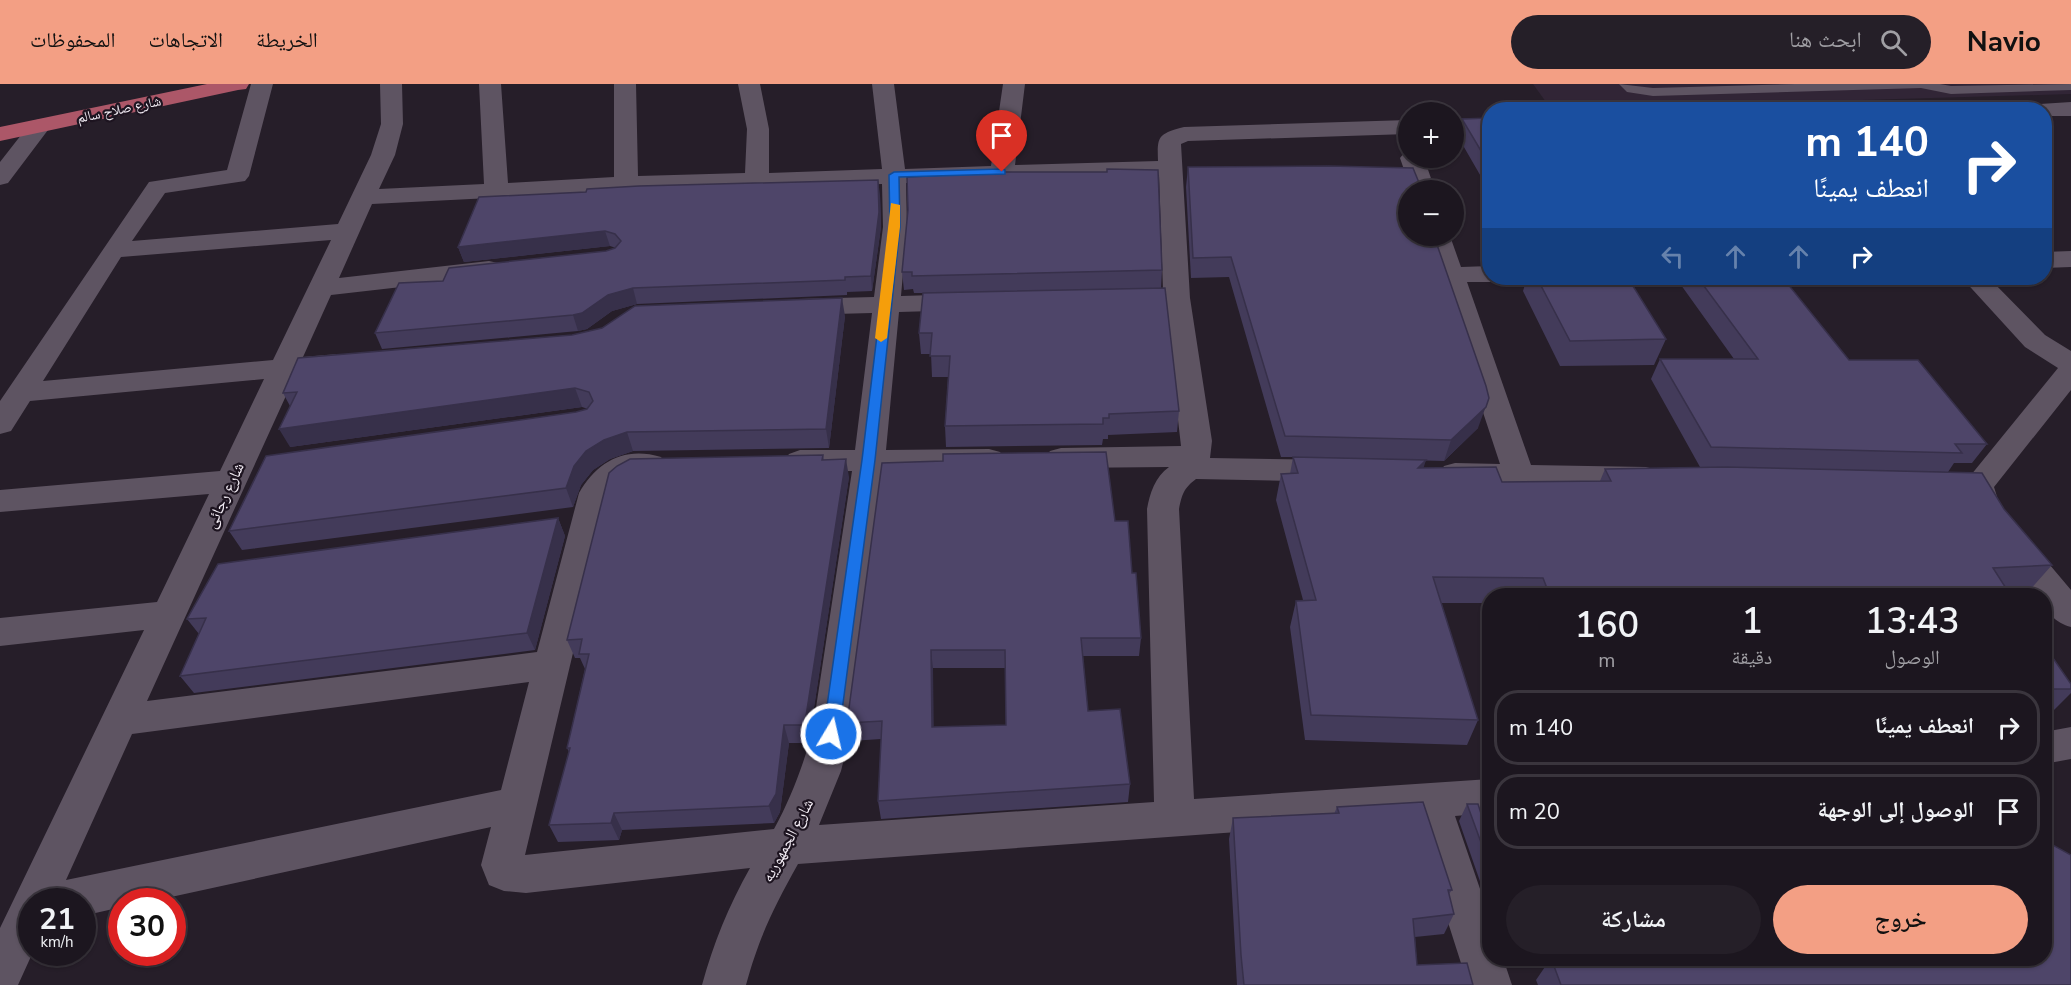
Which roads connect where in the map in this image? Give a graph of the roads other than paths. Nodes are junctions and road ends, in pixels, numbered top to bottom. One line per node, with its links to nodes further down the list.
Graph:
1 (168, 84): 15 (main road, شارع صلاح سالم)
2 (238, 84): 17 (main road, شارع صلاح سالم)
3 (262, 84): 31 (street)
4 (391, 84): 28 (street, شارع رجائى)
5 (490, 84): 27 (street)
6 (625, 84): 26 (street)
7 (749, 84): 25 (street)
8 (883, 84): 23 (street, شارع الجمهوريه)
9 (1014, 84): 22 (street)
10 (1625, 84): 11 (lane)
11 (1922, 84): 12 (lane)
12 (2071, 86)
13 (2052, 109): 14 (street)
14 (2071, 109)
15 (0, 118)
16 (1482, 125): 18 (street)
17 (40, 126): 19 (main road, شارع صلاح سالم); 24 (street)
18 (1464, 126)
19 (0, 134)
20 (1398, 134): 21 (street)
21 (1169, 168): 22 (street); 39 (street)
22 (1002, 172): 23 (street)
23 (894, 175): 25 (street); 42 (street, شارع الجمهوريه)
24 (0, 178)
25 (757, 179): 26 (street)
26 (626, 184): 27 (street)
27 (496, 190): 28 (street)
28 (363, 197): 29 (street, شارع رجائى)
29 (347, 231): 31 (street); 38 (street, شارع رجائى)
30 (1442, 246): 36 (street)
31 (113, 250): 48 (street)
32 (2071, 259): 33 (street)
33 (2052, 260)
34 (518, 266): 38 (street)
35 (1482, 274): 36 (street)
36 (1452, 275): 58 (street)
37 (1982, 285): 45 (street)
38 (321, 288): 46 (street, شارع رجائى)
39 (1177, 298): 40 (street); 52 (street)
40 (1095, 300)
41 (990, 302): 42 (street)
42 (885, 304): 43 (street); 50 (street, شارع الجمهوريه)
43 (767, 309)
44 (367, 361): 46 (street)
45 (2071, 363)
46 (285, 368): 48 (street); 57 (street, شارع رجائى)
47 (2071, 371): 65 (street)
48 (21, 392): 49 (street)
49 (0, 424)
50 (868, 460): 51 (street); 52 (street); 78 (street, شارع الجمهوريه)
51 (763, 462)
52 (1192, 462): 55 (street); 77 (street)
53 (271, 463): 57 (street)
54 (681, 463): 61 (street)
55 (1366, 472)
56 (1425, 473): 58 (street)
57 (233, 474): 60 (street); 64 (street, شارع رجائى)
58 (1519, 475): 59 (street)
59 (1672, 479)
60 (0, 501)
61 (588, 519): 62 (street); 70 (street)
62 (553, 524)
63 (224, 567): 64 (street)
64 (189, 572): 67 (street, شارع رجائى)
65 (2050, 588)
66 (2052, 591): 68 (street)
67 (169, 614): 69 (street); 71 (street, شارع رجائى)
68 (2071, 614)
69 (0, 632)
70 (552, 665): 71 (street); 76 (street)
71 (120, 720): 79 (street, شارع رجائى)
72 (2071, 743): 73 (street)
73 (2052, 747)
74 (1482, 796): 75 (street)
75 (1429, 799): 77 (street); 82 (street)
76 (518, 804): 78 (street); 80 (street)
77 (1175, 818): 78 (street)
78 (785, 846): 85 (street, شارع الجمهوريه)
79 (42, 888)
80 (96, 893)
81 (18, 937): 84 (street)
82 (1482, 961)
83 (1484, 966): 86 (street)
84 (0, 974)
85 (724, 985)
86 (1490, 985)

